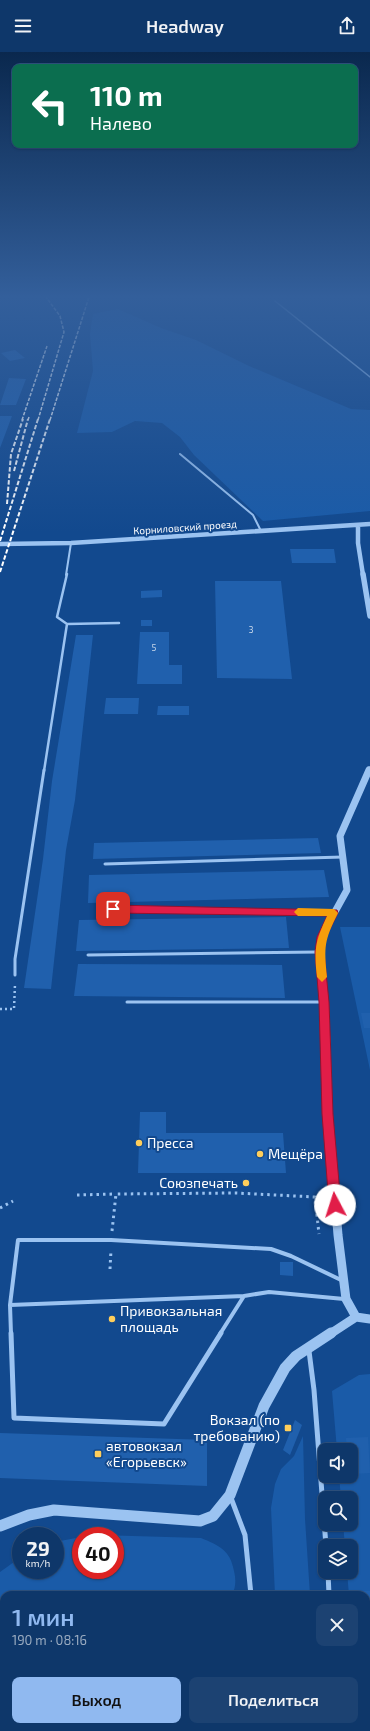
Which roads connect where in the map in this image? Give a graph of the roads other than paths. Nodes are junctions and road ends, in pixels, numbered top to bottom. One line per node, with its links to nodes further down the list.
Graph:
1 (180, 454): 4 (lane)
2 (370, 524): 3 (street, Корниловский проезд)
3 (358, 525): 4 (street, Корниловский проезд); 7 (street)
4 (260, 531): 5 (street, Корниловский проезд)
5 (71, 543): 6 (street, Корниловский проезд); 9 (lane)
6 (0, 544)
7 (370, 616)
8 (119, 623): 9 (lane)
9 (67, 624): 17 (lane)
10 (370, 769): 11 (street)
11 (342, 857): 12 (lane); 14 (street)
12 (105, 864)
13 (98, 909): 14 (lane)
14 (334, 913): 15 (street)
15 (320, 952): 16 (lane); 19 (street)
16 (88, 955)
17 (15, 975)
18 (127, 1002): 19 (lane)
19 (324, 1002): 20 (street)
20 (343, 1281): 22 (street); 23 (lane)
21 (244, 1296): 22 (lane); 23 (lane); 23 (lane)
22 (346, 1299): 24 (street)
23 (10, 1305)
24 (356, 1317): 25 (street); 26 (street)
25 (370, 1319)
26 (308, 1347): 27 (street); 29 (lane)
27 (230, 1495): 28 (street); 31 (lane)
28 (0, 1526)
29 (325, 1539)
30 (328, 1579): 32 (lane)
31 (251, 1591)
32 (329, 1591)

